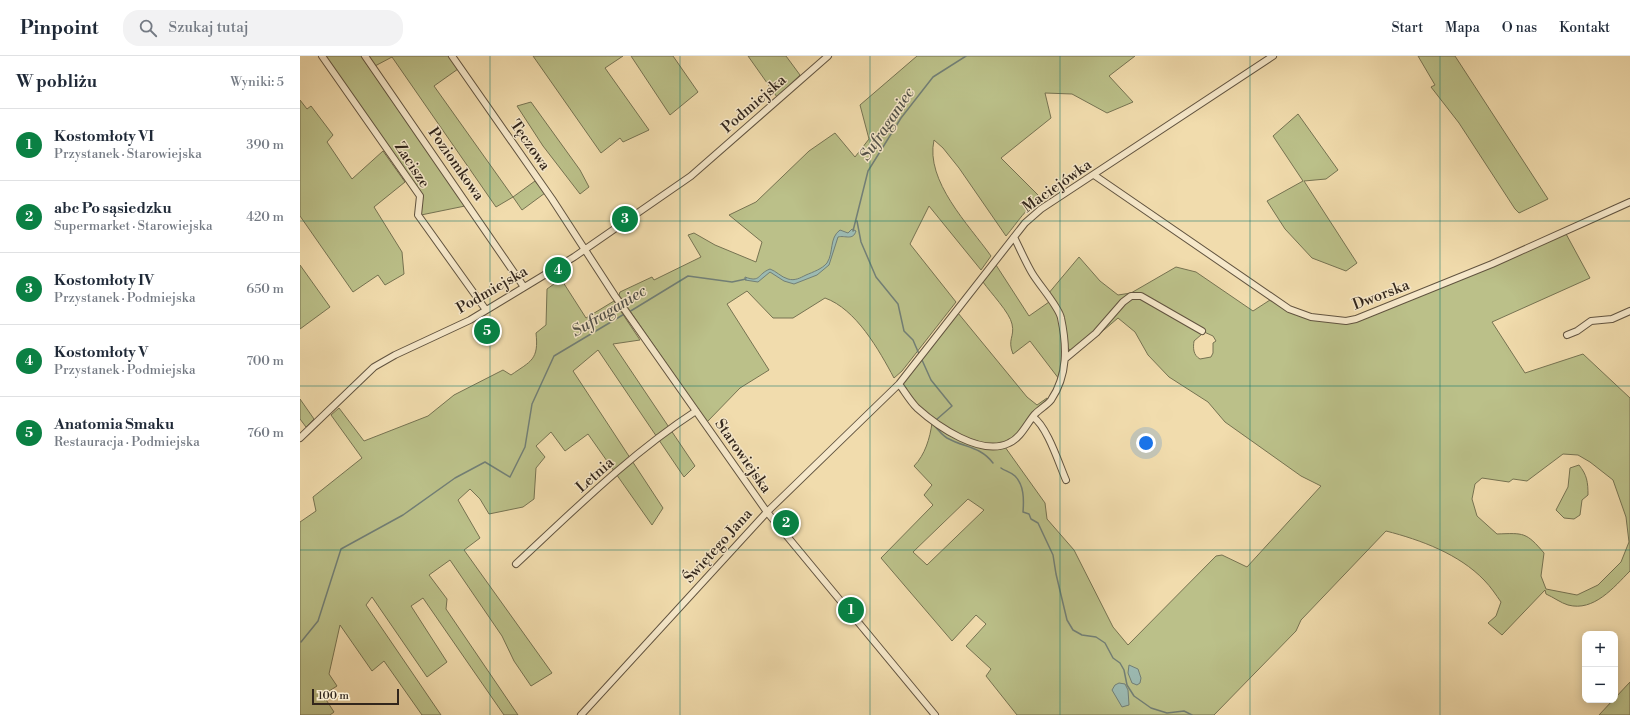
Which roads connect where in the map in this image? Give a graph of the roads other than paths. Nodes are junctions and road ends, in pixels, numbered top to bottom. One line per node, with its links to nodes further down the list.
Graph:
1 (322, 56): 11 (street, Zacisze)
2 (365, 56): 10 (street, Poziomkowa)
3 (452, 56): 9 (street, Tęczowa)
4 (828, 56): 9 (street, Podmiejska)
5 (1273, 56): 6 (street, Maciejówka)
6 (1094, 175): 7 (street, Dworska); 8 (street, Maciejówka)
7 (1630, 202)
8 (1014, 237): 15 (street); 16 (street, Maciejówka)
9 (584, 250): 10 (street, Podmiejska); 17 (street, Starowiejska)
10 (524, 287): 11 (street, Podmiejska)
11 (486, 310): 19 (street, Podmiejska)
12 (1630, 311): 14 (street)
13 (1202, 331): 15 (street)
14 (1567, 335)
15 (1066, 358): 18 (street)
16 (899, 384): 18 (street); 21 (street, Świętego Jana)
17 (696, 411): 21 (street, Starowiejska); 22 (street, Letnia)
18 (1033, 417): 20 (street)
19 (300, 438)
20 (1066, 480)
21 (767, 512): 23 (street, Świętego Jana); 24 (street, Starowiejska)
22 (516, 564)
23 (581, 715)
24 (935, 715)

